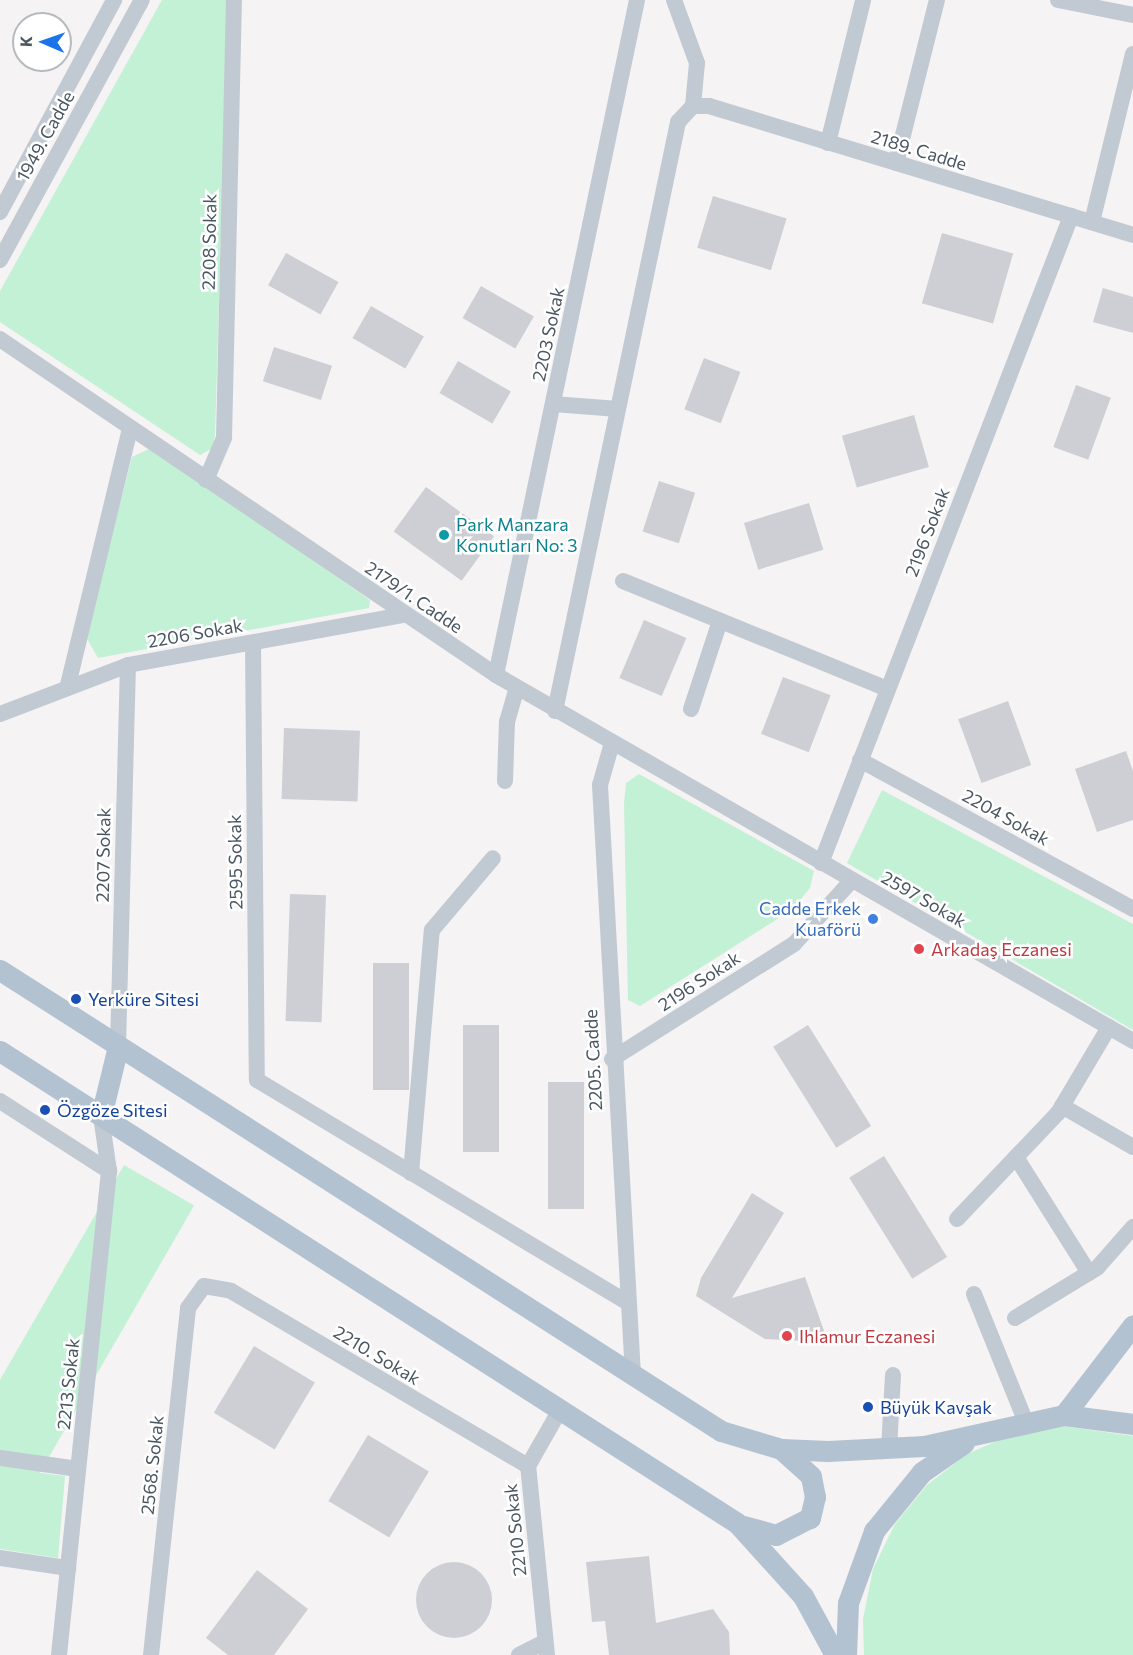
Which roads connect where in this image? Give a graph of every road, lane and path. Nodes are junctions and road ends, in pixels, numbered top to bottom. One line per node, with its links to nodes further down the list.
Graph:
1 (114, 0): 14 (street, 1949. Cadde)
2 (142, 0): 18 (street, 1949. Cadde)
3 (234, 0): 23 (street, 2208 Sokak)
4 (637, 0): 20 (street, 2203 Sokak)
5 (674, 0): 11 (street)
6 (863, 0): 12 (street)
7 (937, 0): 13 (street)
8 (1058, 0): 9 (street)
9 (1133, 15)
10 (1133, 54): 16 (street)
11 (693, 106): 12 (street, 2189. Cadde); 21 (street)
12 (828, 142): 13 (street, 2189. Cadde)
13 (896, 163): 15 (street, 2189. Cadde)
14 (0, 212)
15 (1071, 216): 16 (street, 2189. Cadde); 32 (street, 2196 Sokak)
16 (1092, 222): 17 (street, 2189. Cadde)
17 (1133, 235)
18 (0, 260)
19 (0, 339): 22 (street, 2179/1. Cadde)
20 (553, 404): 21 (street); 29 (street, 2203 Sokak)
21 (618, 409): 34 (street)
22 (130, 428): 23 (street, 2179/1. Cadde); 30 (street)
23 (206, 480): 25 (street, 2179/1. Cadde)
24 (623, 580): 26 (street)
25 (404, 615): 27 (street, 2206 Sokak); 29 (street, 2179/1. Cadde)
26 (720, 621): 32 (street); 33 (street)
27 (253, 643): 28 (street, 2206 Sokak); 55 (street, 2595 Sokak)
28 (128, 666): 30 (street, 2206 Sokak); 46 (street, 2207 Sokak)
29 (496, 675): 31 (street, 2179/1. Cadde)
30 (68, 685): 35 (street, 2206 Sokak)
31 (517, 688): 34 (street, 2179/1. Cadde); 38 (street)
32 (888, 689): 37 (street, 2196 Sokak)
33 (691, 709)
34 (555, 711): 36 (street, 2179/1. Cadde)
35 (0, 714)
36 (612, 743): 40 (street, 2179/1. Cadde); 48 (street, 2205. Cadde)
37 (860, 760): 40 (street, 2196 Sokak); 42 (street, 2204 Sokak)
38 (505, 781)
39 (493, 858): 55 (street)
40 (820, 862): 41 (street, 2597 Sokak)
41 (852, 880): 44 (street, 2597 Sokak); 48 (street, 2196 Sokak)
42 (1133, 909)
43 (0, 970): 46 (main road)
44 (1109, 1027): 45 (street, 2597 Sokak); 50 (street)
45 (1133, 1041)
46 (118, 1046): 51 (main road); 65 (main road)
47 (0, 1052): 51 (main road)
48 (612, 1059): 61 (street, 2205. Cadde)
49 (0, 1101): 54 (street)
50 (1062, 1106): 52 (street); 53 (street)
51 (101, 1116): 54 (street, 2213 Sokak); 66 (main road)
52 (1133, 1147)
53 (1016, 1157): 56 (street); 58 (street)
54 (109, 1171): 75 (street, 2213 Sokak)
55 (411, 1173): 61 (street)
56 (957, 1219)
57 (1133, 1227): 58 (street)
58 (1089, 1273): 62 (street)
59 (204, 1286): 74 (street, 2210. Sokak); 81 (street, 2568. Sokak)
60 (974, 1294): 68 (street)
61 (628, 1303): 65 (street, 2205. Cadde)
62 (1015, 1318)
63 (1133, 1325): 67 (main road)
64 (893, 1375): 72 (street)
65 (633, 1376): 71 (main road)
66 (560, 1410): 74 (street, 2210 Sokak); 76 (main road)
67 (1064, 1415): 68 (main road); 69 (main road)
68 (1025, 1420): 70 (main road)
69 (1133, 1424)
70 (986, 1432): 72 (main road); 84 (main road)
71 (781, 1449): 72 (main road); 76 (main road)
72 (889, 1449)
73 (0, 1458): 75 (street)
74 (528, 1466): 79 (street, 2210 Sokak)
75 (78, 1469): 78 (street, 2213 Sokak)
76 (737, 1523): 83 (main road)
77 (0, 1558): 78 (street)
78 (68, 1568): 80 (street, 2213 Sokak)
79 (546, 1648): 82 (street)
80 (59, 1655)
81 (151, 1655)
82 (519, 1655)
83 (835, 1655)
84 (846, 1655)

